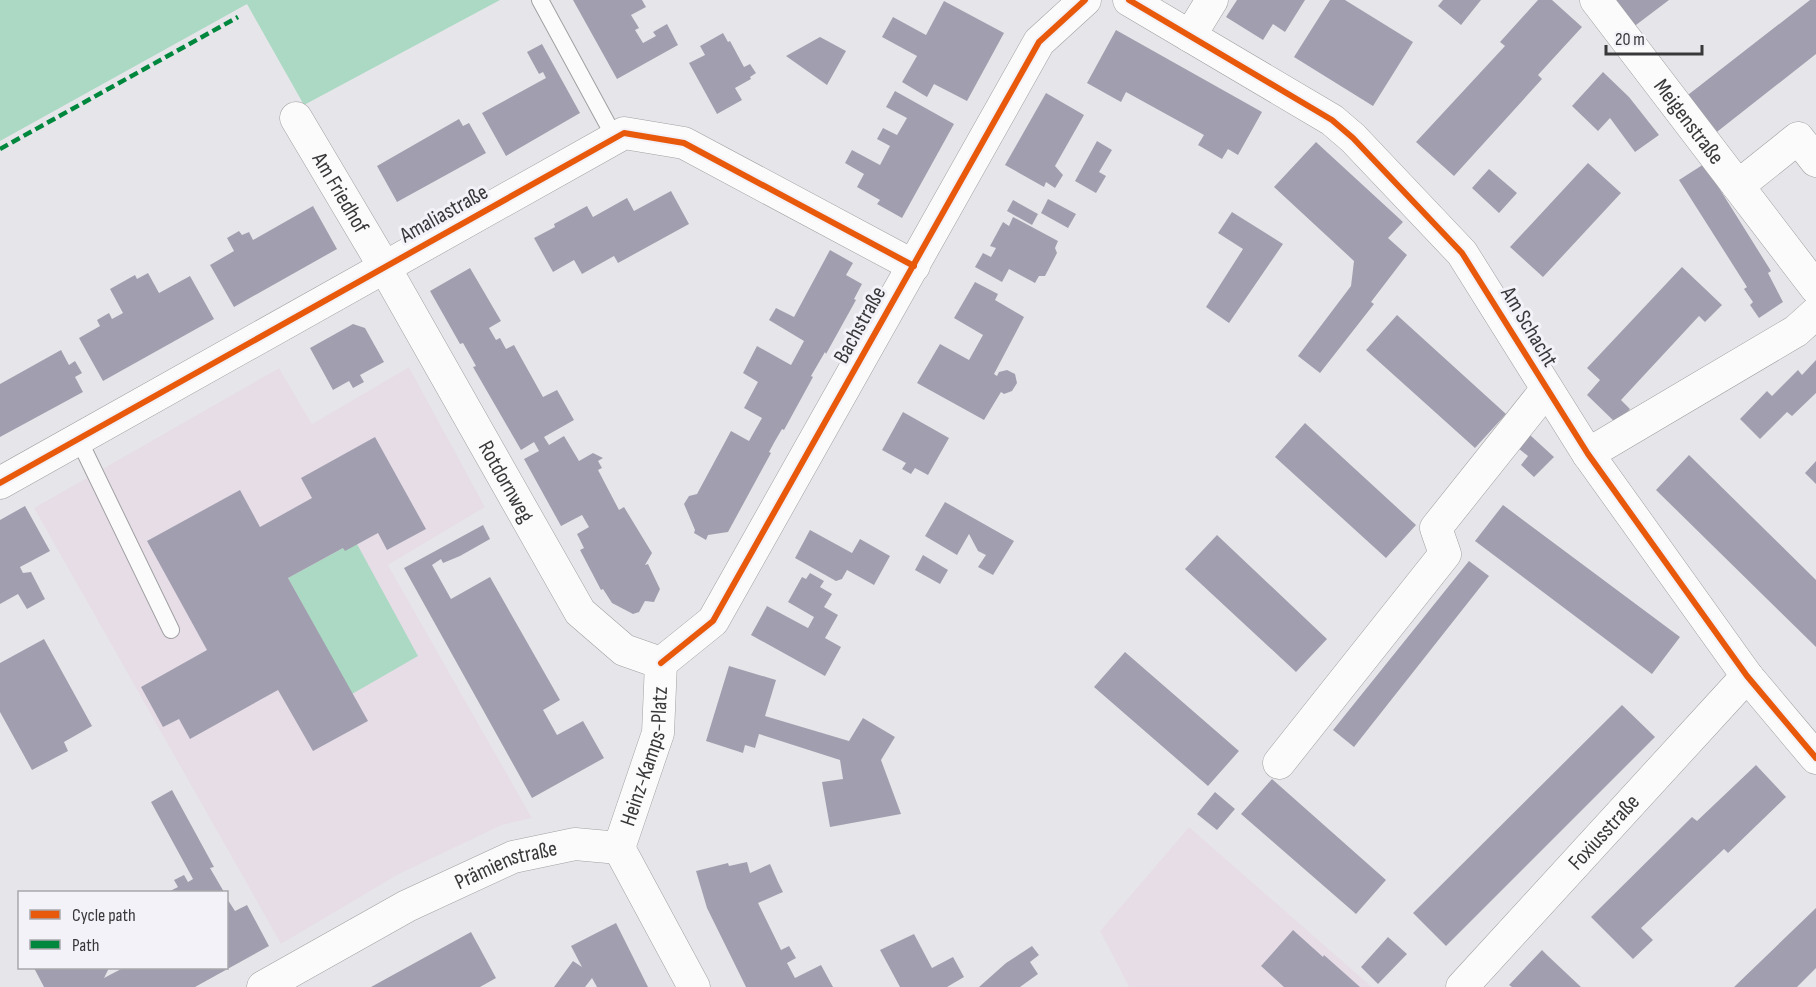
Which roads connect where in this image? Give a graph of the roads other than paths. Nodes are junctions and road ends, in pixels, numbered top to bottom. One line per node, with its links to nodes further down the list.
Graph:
1 (540, 0): 8 (lane)
2 (1085, 0): 11 (street, Bachstraße)
3 (1129, 0): 6 (street, Am Schacht)
4 (1212, 0): 6 (street)
5 (1596, 0): 10 (street, Meigenstraße)
6 (1190, 36): 15 (street, Am Schacht)
7 (296, 118): 12 (street, Am Friedhof)
8 (615, 138): 11 (street, Amaliastraße); 12 (street, Amaliastraße)
9 (1816, 161): 10 (street, Meigenstraße)
10 (1738, 186): 13 (street, Meigenstraße)
11 (914, 266): 20 (street, Bachstraße)
12 (385, 268): 16 (street, Amaliastraße); 20 (street, Rotdornweg)
13 (1816, 288)
14 (1816, 313): 17 (street)
15 (1546, 390): 17 (street, Am Schacht); 23 (street, Am Schacht)
16 (79, 440): 18 (street, Amaliastraße); 19 (lane)
17 (1588, 454): 21 (street, Am Schacht)
18 (0, 483)
19 (171, 630)
20 (661, 663): 24 (street, Heinz-Kamps-Platz)
21 (1747, 676): 22 (street, Am Schacht); 27 (street, Foxiusstraße)
22 (1816, 758)
23 (1278, 763)
24 (619, 848): 25 (street, Prämienstraße); 26 (street)
25 (262, 987)
26 (694, 987)
27 (1462, 987)

